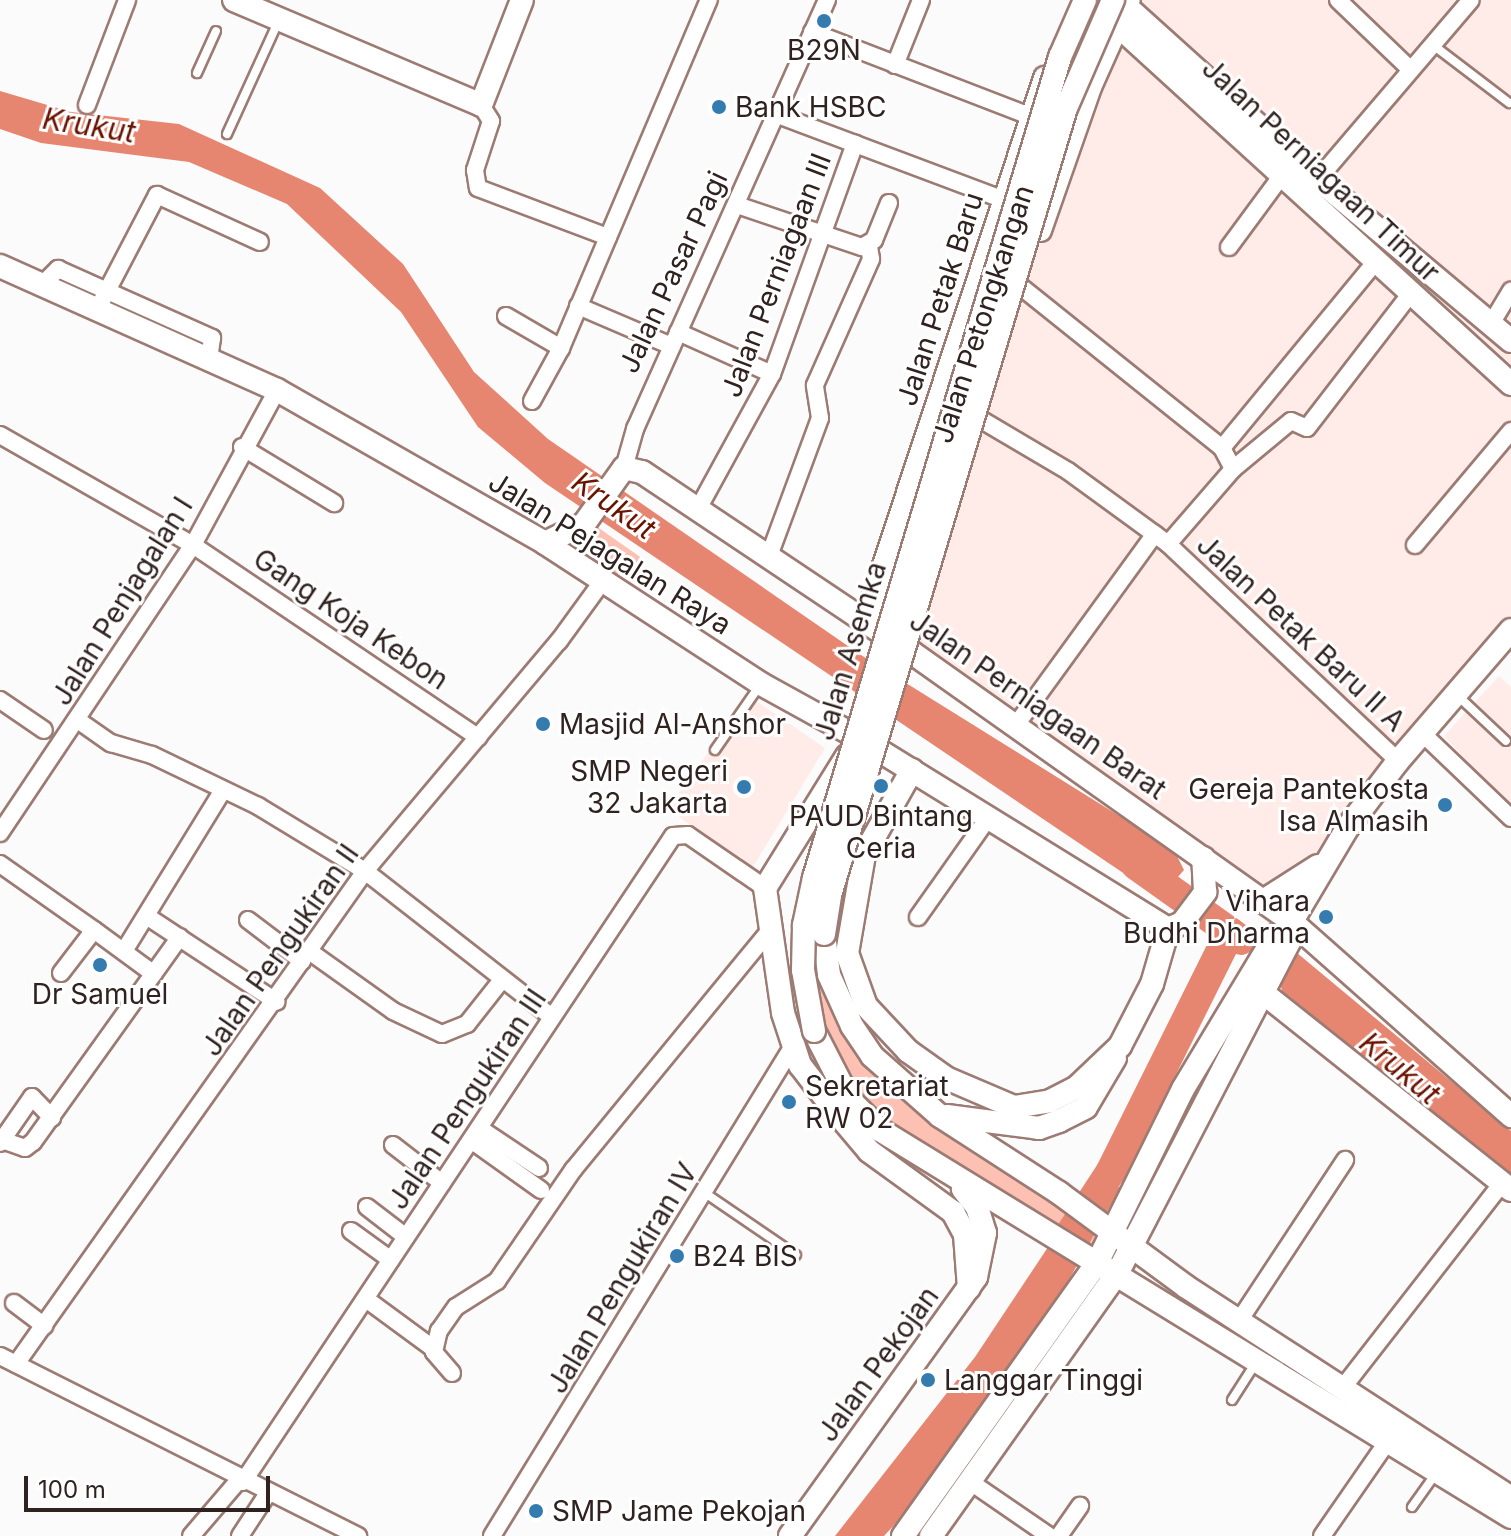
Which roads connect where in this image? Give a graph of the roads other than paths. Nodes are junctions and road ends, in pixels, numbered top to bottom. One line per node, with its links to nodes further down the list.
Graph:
1 (127, 0): 19 (street)
2 (234, 0): 11 (street)
3 (522, 0): 20 (street)
4 (709, 0): 31 (street)
5 (827, 0): 13 (street, Jalan Pasar Pagi)
6 (921, 0): 15 (street)
7 (1085, 0): 10 (street, Jalan Perniagaan Timur); 22 (street, Jalan Petak Baru); 121 (street, Jalan Asemka, bridge)
8 (1338, 0): 16 (street)
9 (1471, 0): 14 (street)
10 (1121, 6): 25 (street, Jalan Perniagaan Timur); 26 (street, Jalan Perniagaan Timur); 37 (street, Jalan Petongkangan); 113 (street, Jalan Asemka, bridge)
11 (279, 19): 20 (street); 23 (lane)
12 (216, 31): 17 (lane)
13 (812, 32): 15 (street); 21 (street, Jalan Pasar Pagi)
14 (1433, 44): 16 (street); 18 (lane)
15 (895, 65): 22 (street)
16 (1410, 69): 26 (street)
17 (197, 73)
18 (1509, 103)
19 (87, 105)
20 (486, 113): 31 (street)
21 (778, 115): 24 (street, Jalan Perniagaan III); 29 (street, Jalan Pasar Pagi)
22 (1030, 116): 27 (street, Jalan Petak Baru)
23 (227, 134)
24 (855, 144): 27 (street, Jalan Perniagaan III); 30 (street, Jalan Perniagaan III)
25 (1282, 175): 34 (street); 35 (street, Jalan Perniagaan Timur)
26 (1318, 179): 43 (street, Jalan Perniagaan Timur)
27 (1004, 200): 66 (street, Jalan Petak Baru)
28 (889, 203): 33 (street)
29 (737, 205): 30 (street); 44 (street, Jalan Pasar Pagi)
30 (821, 234): 33 (street); 47 (street, Jalan Perniagaan III)
31 (608, 237): 41 (street)
32 (260, 242): 40 (street)
33 (869, 246): 64 (street)
34 (1229, 247)
35 (1376, 261): 39 (street, Jalan Perniagaan Timur); 55 (street)
36 (0, 266): 40 (street, Jalan Pejagalan Raya)
37 (1020, 286): 51 (street, Jalan Petongkangan); 55 (street)
38 (1511, 291): 43 (street)
39 (1411, 293): 48 (street, Jalan Perniagaan Timur); 56 (street, Jalan Petak Baru II A)
40 (101, 300): 49 (street, Jalan Pejagalan Raya)
41 (578, 306): 44 (street); 46 (street)
42 (506, 316): 46 (street)
43 (1491, 324): 45 (street, Jalan Perniagaan Timur)
44 (675, 339): 47 (street); 57 (street, Jalan Pasar Pagi)
45 (1511, 341)
46 (561, 348): 50 (street)
47 (772, 374): 59 (street, Jalan Perniagaan III)
48 (1511, 384)
49 (277, 390): 54 (street, Jalan Penjagalan I); 61 (street, Jalan Pejagalan Raya)
50 (532, 401)
51 (980, 419): 60 (street, Jalan Petak Baru II A); 68 (street, Jalan Petongkangan)
52 (1511, 431): 63 (street)
53 (0, 435): 62 (street, Gang Koja Kebon)
54 (242, 447): 58 (street); 62 (street, Jalan Penjagalan I)
55 (1222, 448): 56 (street)
56 (1233, 469): 60 (street, Jalan Petak Baru II A)
57 (620, 474): 59 (street, Jalan Perniagaan Barat); 61 (street, Jalan Pasar Pagi)
58 (334, 503)
59 (698, 509): 64 (street, Jalan Perniagaan Barat)
60 (1162, 539): 73 (street, Jalan Petak Baru II A); 80 (street, Jalan Petak Baru II A)
61 (545, 543): 65 (street, Jalan Pejagalan Raya)
62 (193, 545): 72 (street, Jalan Penjagalan I); 76 (street, Gang Koja Kebon)
63 (1415, 545)
64 (769, 556): 66 (street, Jalan Perniagaan Barat)
65 (604, 579): 69 (street, Jalan Pejagalan Raya); 76 (street, Jalan Pengukiran II)
66 (866, 620): 68 (street, Jalan Perniagaan Barat)
67 (1511, 630): 70 (street)
68 (911, 652): 73 (street, Jalan Perniagaan Barat)
69 (761, 684): 77 (street, Jalan Pejagalan Raya); 79 (lane)
70 (1456, 694): 74 (street); 78 (lane)
71 (0, 700): 75 (street)
72 (79, 721): 75 (street, Jalan Penjagalan I); 82 (street)
73 (1016, 725): 89 (street, Jalan Perniagaan Barat)
74 (1422, 733): 80 (street); 85 (street)
75 (53, 736): 86 (street, Jalan Penjagalan I)
76 (478, 737): 91 (street, Jalan Pengukiran II)
77 (859, 738): 81 (street, Jalan Pejagalan Raya); 83 (street)
78 (1506, 741)
79 (715, 750)
80 (1398, 761): 88 (street)
81 (912, 770): 84 (street, Jalan Pejagalan Raya); 87 (street)
82 (222, 792): 91 (street); 95 (street)
83 (809, 815): 87 (street); 92 (street)
84 (988, 818): 96 (street); 98 (street, Jalan Pejagalan Raya)
85 (1511, 818)
86 (0, 833)
87 (870, 842): 112 (street)
88 (1330, 856): 94 (street); 101 (street)
89 (1203, 858): 93 (street); 94 (street, Jalan Perniagaan Barat)
90 (0, 864): 99 (street)
91 (365, 871): 104 (street, Jalan Pengukiran II); 107 (street)
92 (765, 888): 100 (street, Jalan Pekojan); 110 (street, Jalan Pengukiran III)
93 (1204, 894): 94 (street); 98 (street)
94 (1255, 897): 101 (street, Jalan Perniagaan Barat)
95 (148, 917): 102 (street); 103 (street)
96 (918, 917)
97 (248, 920): 104 (street)
98 (1175, 926): 112 (street)
99 (94, 930): 103 (street); 105 (street)
100 (768, 933): 111 (street, Jalan Pekojan); 140 (street)
101 (1285, 933): 108 (street); 114 (street, Jalan Perniagaan Barat)
102 (180, 937): 106 (street); 109 (street)
103 (124, 951): 106 (street)
104 (306, 956): 107 (street); 109 (street, Jalan Pengukiran II)
105 (61, 973)
106 (154, 974): 115 (street)
107 (501, 981): 110 (street)
108 (1258, 986): 123 (street); 127 (street); 130 (street)
109 (277, 1002): 138 (street, Jalan Pengukiran II)
110 (552, 1017): 116 (street, Jalan Pengukiran III)
111 (793, 1046): 125 (street, Jalan Pengukiran IV); 135 (street, Jalan Pekojan)
112 (1120, 1046): 113 (street)
113 (940, 1116): 127 (street, Jalan Asemka)
114 (1511, 1116)
115 (52, 1118): 117 (street); 117 (street)
116 (475, 1134): 120 (street); 122 (street, Jalan Pengukiran III); 124 (street)
117 (1, 1142)
118 (393, 1145): 122 (street)
119 (1345, 1160): 139 (street)
120 (539, 1168)
121 (958, 1182): 133 (street, Jalan Asemka); 135 (street)
122 (442, 1183): 129 (street, Jalan Pengukiran III)
123 (1506, 1186): 145 (street)
124 (541, 1190)
125 (705, 1193): 131 (lane); 159 (street, Jalan Pengukiran IV)
126 (367, 1207): 129 (street)
127 (1107, 1227): 130 (street, Jalan Asemka); 133 (street)
128 (351, 1231): 132 (street)
129 (406, 1237): 132 (street, Jalan Pengukiran III)
130 (1130, 1247): 134 (street); 139 (street, Jalan Asemka)
131 (796, 1255)
132 (391, 1260): 136 (street, Jalan Pengukiran III)
133 (1090, 1260): 134 (street, Jalan Asemka); 161 (street)
134 (1118, 1272): 139 (street, Jalan Asemka); 150 (street)
135 (969, 1288): 160 (street, Jalan Pekojan)
136 (366, 1299): 140 (street); 149 (street, Jalan Pengukiran III)
137 (14, 1303): 138 (street)
138 (44, 1326): 143 (street, Jalan Pengukiran II)
139 (1234, 1331): 142 (street); 145 (street)
140 (434, 1349): 144 (street)
141 (0, 1356): 143 (street)
142 (1259, 1359): 146 (lane); 147 (street)
143 (16, 1364): 149 (street)
144 (452, 1373)
145 (1341, 1390): 147 (street)
146 (1232, 1400)
147 (1393, 1434): 148 (street); 152 (street); 165 (street)
148 (1438, 1471): 154 (lane); 155 (street)
149 (241, 1481): 151 (street); 156 (street, Jalan Pengukiran III)
150 (972, 1483): 162 (street); 163 (street)
151 (268, 1493): 157 (street); 158 (street)
152 (1511, 1498)
153 (1080, 1506): 164 (street)
154 (1412, 1507)
155 (1511, 1517)
156 (191, 1536)
157 (240, 1536)
158 (358, 1536)
159 (492, 1536)
160 (790, 1536)
161 (903, 1536)
162 (931, 1536)
163 (1049, 1536)
164 (1059, 1536)
165 (1322, 1536)

